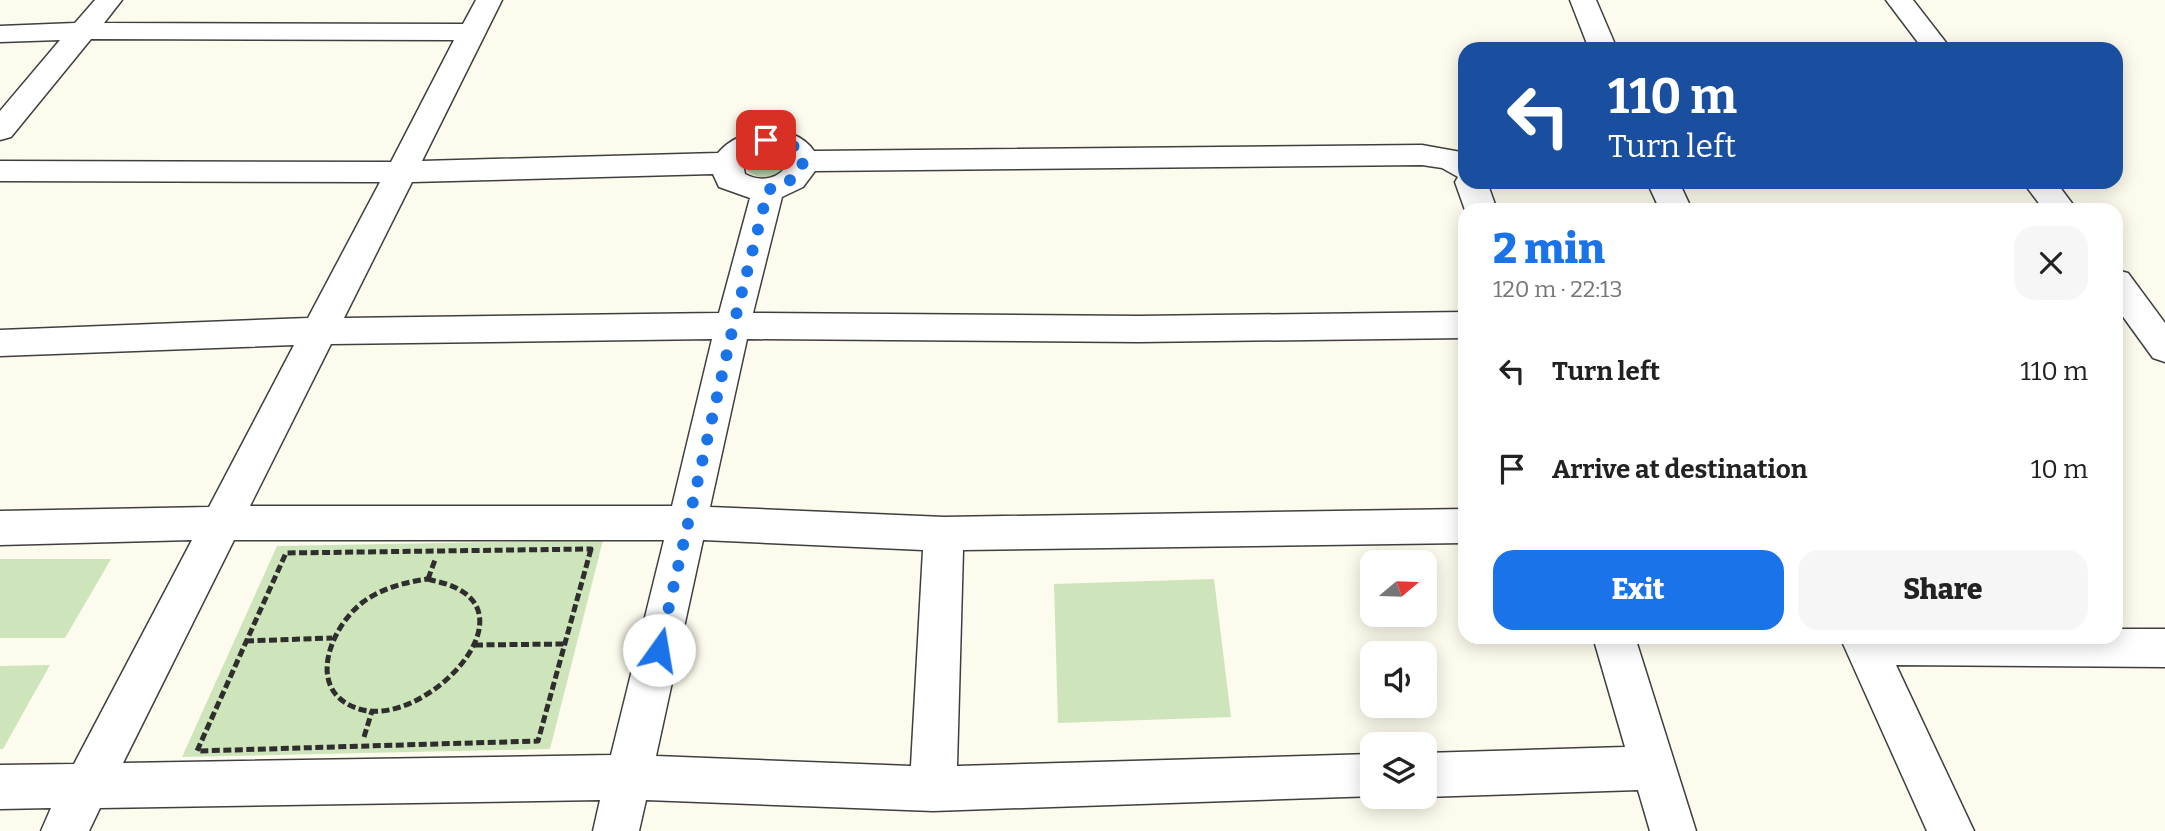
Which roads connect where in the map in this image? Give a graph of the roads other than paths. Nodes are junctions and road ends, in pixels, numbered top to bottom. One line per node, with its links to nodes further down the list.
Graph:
1 (109, 0): 5 (street)
2 (489, 0): 6 (street)
3 (1583, 0): 8 (street)
4 (1899, 0): 9 (street)
5 (83, 31): 6 (street); 7 (street); 10 (street)
6 (472, 32): 15 (street)
7 (0, 34)
8 (1600, 42)
9 (1932, 42)
10 (0, 130)
11 (804, 161): 12 (street); 13 (street); 17 (street)
12 (727, 163): 15 (street); 17 (street)
13 (1458, 164)
14 (0, 171): 15 (street)
15 (400, 172): 23 (street)
16 (2044, 189): 18 (street)
17 (768, 190): 22 (street)
18 (2056, 203)
19 (2123, 291): 20 (street)
20 (2140, 312): 25 (street)
21 (1458, 325): 22 (street)
22 (733, 327): 23 (street); 27 (street)
23 (319, 331): 24 (street); 26 (street)
24 (0, 343)
25 (2165, 349)
26 (222, 523): 27 (street); 29 (street); 39 (street)
27 (688, 523): 30 (street); 38 (street)
28 (1458, 526): 30 (street)
29 (0, 527)
30 (944, 534): 41 (street)
31 (1616, 644): 35 (street)
32 (1864, 644): 45 (street)
33 (1964, 644): 34 (street)
34 (2165, 648)
35 (1653, 768): 36 (street); 44 (street)
36 (1437, 775)
37 (1360, 776): 41 (street)
38 (630, 777): 39 (street); 41 (street); 43 (street)
39 (89, 785): 40 (street); 42 (street)
40 (0, 787)
41 (933, 789)
42 (64, 831)
43 (616, 831)
44 (1673, 831)
45 (1951, 831)

